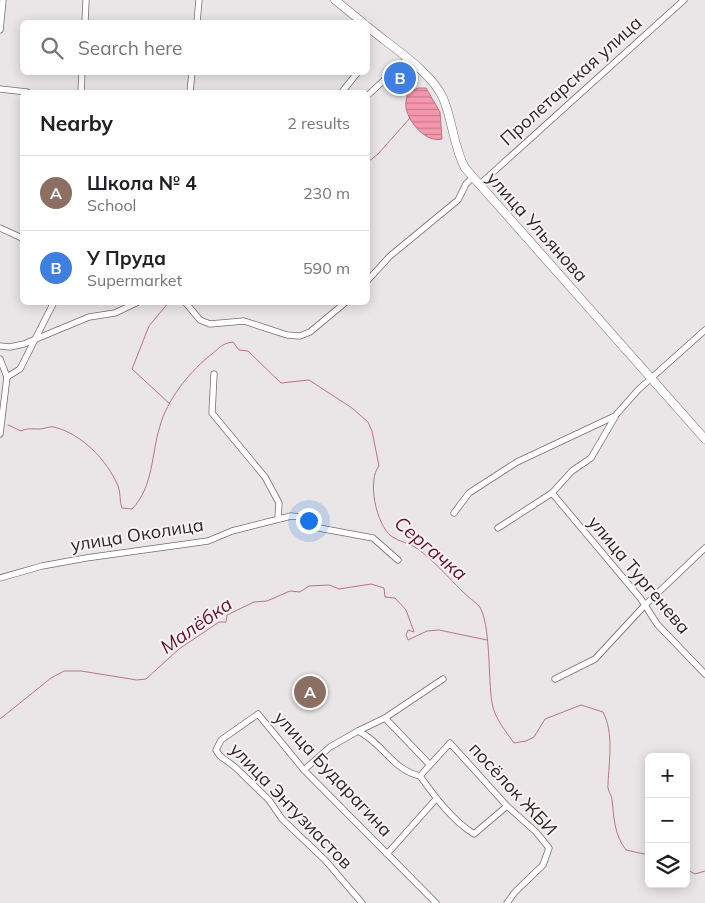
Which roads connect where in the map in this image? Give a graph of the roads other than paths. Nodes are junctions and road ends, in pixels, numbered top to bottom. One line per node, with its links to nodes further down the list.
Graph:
1 (3, 0): 10 (street)
2 (86, 0): 6 (street)
3 (199, 0): 7 (street)
4 (335, 0): 8 (main road)
5 (684, 0): 22 (street, Пролетарская улица)
6 (85, 20)
7 (197, 20)
8 (360, 20)
9 (370, 29): 11 (main road, улица Ульянова)
10 (0, 30)
11 (407, 59): 20 (street); 21 (main road, улица Ульянова)
12 (82, 75): 16 (street)
13 (192, 75): 17 (street)
14 (356, 75): 18 (street)
15 (0, 89): 19 (street)
16 (81, 90)
17 (190, 90)
18 (344, 90)
19 (20, 91)
20 (370, 93)
21 (473, 177): 22 (main road, улица Ульянова); 25 (street)
22 (479, 185): 36 (main road, улица Ульянова)
23 (0, 228): 24 (street)
24 (20, 237)
25 (370, 278)
26 (52, 305): 31 (street)
27 (132, 305): 31 (street)
28 (188, 305): 29 (street)
29 (342, 305)
30 (705, 330): 36 (street)
31 (35, 339): 32 (street); 35 (street)
32 (0, 346)
33 (0, 359): 35 (street)
34 (214, 374): 42 (street)
35 (7, 377): 38 (street)
36 (651, 378): 37 (street); 39 (main road, улица Ульянова)
37 (615, 416): 40 (street); 41 (street)
38 (0, 434)
39 (705, 438)
40 (552, 493): 43 (street); 47 (street, улица Тургенева)
41 (454, 513)
42 (278, 518): 45 (street, улица Околица); 46 (street, улица Околица)
43 (498, 528)
44 (705, 548): 47 (street)
45 (398, 560)
46 (0, 578)
47 (645, 605): 48 (street, улица Тургенева); 50 (street)
48 (705, 674)
49 (443, 678): 52 (street)
50 (555, 679)
51 (258, 714): 55 (street, улица Бударагина); 60 (street, улица Энтузиастов)
52 (385, 718): 53 (street); 54 (street)
53 (358, 731): 55 (street); 56 (street)
54 (430, 764): 56 (street); 58 (street, посёлок ЖБИ)
55 (304, 770): 59 (street, улица Бударагина)
56 (420, 776): 57 (street)
57 (436, 799): 58 (street); 59 (street, улица Бударагина)
58 (507, 806): 62 (street, посёлок ЖБИ)
59 (387, 854): 61 (street, улица Бударагина)
60 (362, 903)
61 (436, 903)
62 (507, 903)

